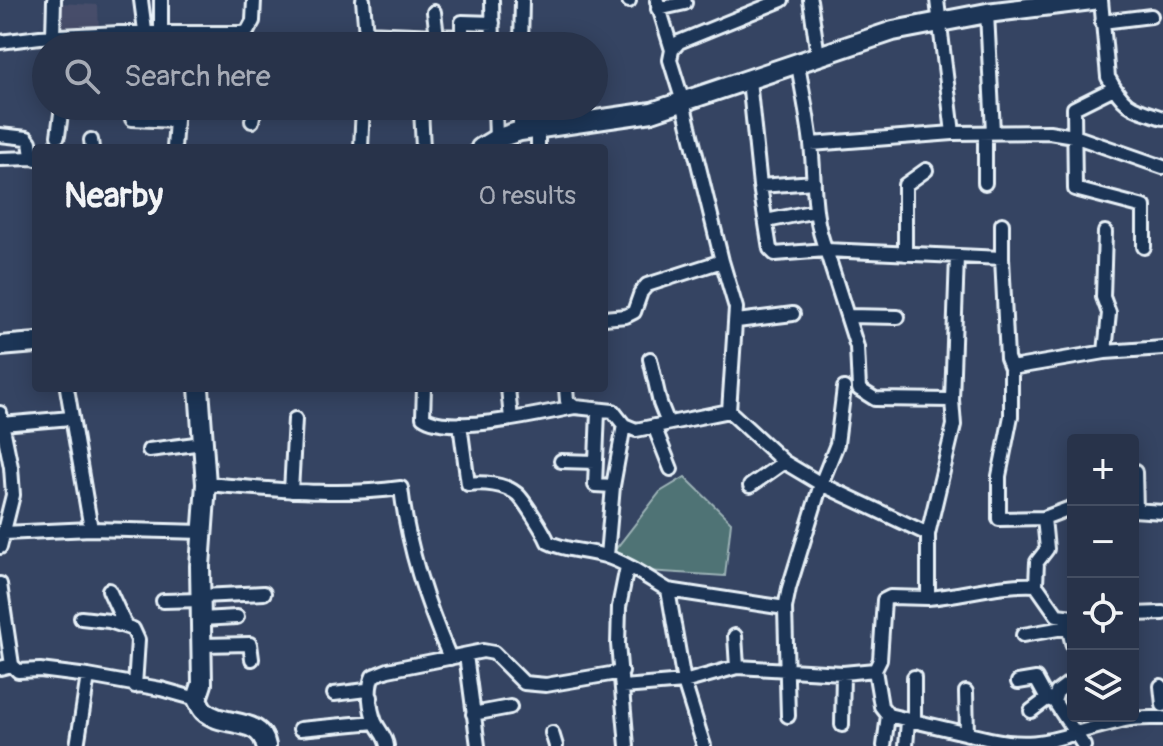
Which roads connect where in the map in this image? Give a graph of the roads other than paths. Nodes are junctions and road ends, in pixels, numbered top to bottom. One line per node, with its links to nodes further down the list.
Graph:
1 (54, 0): 21 (street)
2 (141, 0): 22 (street)
3 (161, 0): 23 (street)
4 (254, 0): 24 (street)
5 (363, 0): 25 (street)
6 (492, 0): 20 (street)
7 (522, 0): 29 (street)
8 (782, 0): 32 (street)
9 (810, 0): 33 (street)
10 (937, 0): 18 (street)
11 (1092, 0): 16 (main road)
12 (1101, 0): 19 (street)
13 (688, 1): 14 (street)
14 (659, 2): 32 (street)
15 (434, 12): 26 (street)
16 (987, 13): 18 (main road); 50 (street)
17 (1151, 16): 19 (street)
18 (941, 20): 33 (main road); 49 (street)
19 (1102, 22): 36 (street)
20 (493, 23): 27 (street); 28 (street)
21 (48, 32)
22 (150, 32)
23 (153, 32)
24 (247, 32)
25 (366, 32)
26 (436, 32)
27 (462, 32)
28 (493, 32)
29 (521, 32)
30 (32, 41): 31 (street)
31 (0, 42)
32 (672, 50): 37 (street)
33 (818, 56): 34 (main road)
34 (798, 64): 35 (main road); 59 (street)
35 (749, 80): 37 (main road); 67 (street)
36 (1114, 88): 39 (street); 53 (street)
37 (683, 102): 38 (main road); 77 (street)
38 (608, 118)
39 (1163, 118)
40 (60, 120): 52 (street)
41 (154, 120): 47 (street)
42 (362, 120): 55 (street)
43 (422, 120): 56 (street)
44 (492, 120): 57 (street)
45 (525, 120): 48 (street)
46 (594, 120): 48 (main road)
47 (176, 121): 54 (street)
48 (529, 129): 57 (main road); 58 (street)
49 (953, 133): 50 (street); 59 (street)
50 (989, 133): 53 (street); 66 (street)
51 (0, 135): 60 (street)
52 (58, 136)
53 (1074, 136): 63 (street); 72 (street)
54 (174, 144)
55 (361, 144)
56 (423, 144)
57 (488, 144)
58 (536, 144)
59 (811, 144): 65 (street)
60 (32, 150)
61 (32, 158): 62 (street)
62 (0, 159)
63 (1163, 167)
64 (926, 170): 74 (street)
65 (814, 182): 67 (street); 68 (street)
66 (985, 183)
67 (760, 186): 69 (street)
68 (816, 211): 69 (street); 73 (street)
69 (766, 221): 73 (street)
70 (1002, 224): 76 (street)
71 (1105, 232): 86 (street)
72 (1144, 247)
73 (826, 250): 74 (street); 79 (street)
74 (905, 254): 75 (street)
75 (957, 256): 76 (street); 95 (street)
76 (1002, 258): 88 (street)
77 (722, 261): 81 (street); 82 (street)
78 (793, 314): 82 (street)
79 (848, 316): 80 (street); 95 (street)
80 (898, 317)
81 (608, 318)
82 (737, 321): 98 (street)
83 (32, 343): 84 (main road)
84 (0, 346)
85 (1163, 348): 86 (street)
86 (1105, 352): 88 (street)
87 (650, 359): 103 (street)
88 (1011, 368): 122 (street)
89 (844, 388): 114 (street)
90 (68, 392): 99 (street)
91 (199, 392): 107 (main road)
92 (424, 392): 104 (street)
93 (508, 392): 102 (street)
94 (566, 392): 96 (street)
95 (952, 400): 126 (street)
96 (575, 407): 97 (street); 102 (street)
97 (598, 411): 105 (street); 110 (street)
98 (729, 411): 103 (street); 111 (street)
99 (71, 418): 100 (street); 123 (street)
100 (1, 419): 118 (street)
101 (295, 419): 117 (street)
102 (511, 419): 104 (street)
103 (668, 423): 106 (street)
104 (460, 424): 128 (street)
105 (624, 425): 106 (street); 115 (street)
106 (654, 426): 112 (street)
107 (203, 443): 108 (street); 113 (main road)
108 (149, 450)
109 (561, 461): 110 (street)
110 (596, 462): 115 (street)
111 (784, 462): 114 (street); 116 (street)
112 (671, 469)
113 (206, 484): 117 (street); 124 (main road)
114 (821, 484): 126 (street); 138 (street)
115 (613, 486): 128 (street)
116 (750, 486)
117 (291, 491): 150 (street)
118 (7, 496): 125 (street)
119 (1067, 509): 122 (street)
120 (1139, 510): 121 (street)
121 (1163, 512)
122 (1044, 518): 131 (street)
123 (91, 529): 124 (street); 125 (street)
124 (203, 532): 137 (main road)
125 (4, 533): 127 (street)
126 (928, 534): 135 (street)
127 (0, 547)
128 (607, 556): 129 (street)
129 (627, 567): 133 (street); 156 (street)
130 (0, 584): 152 (street)
131 (1036, 585): 135 (street); 143 (street)
132 (109, 590): 145 (street)
133 (668, 590): 138 (street); 160 (street)
134 (264, 593): 137 (street)
135 (928, 598): 155 (street)
136 (163, 601): 137 (street)
137 (201, 605): 141 (street); 148 (main road)
138 (785, 608): 154 (street)
139 (1163, 613): 140 (street)
140 (1139, 614)
141 (237, 617)
142 (81, 618): 145 (street)
143 (1067, 620)
144 (1067, 622): 146 (street)
145 (125, 625): 163 (street)
146 (1023, 635)
147 (735, 636): 153 (street)
148 (202, 645): 151 (street); 169 (main road)
149 (466, 655): 150 (street); 156 (street); 174 (street)
150 (450, 658): 168 (street)
151 (252, 659)
152 (6, 666): 158 (street)
153 (737, 667): 154 (street); 160 (street)
154 (786, 669): 157 (street); 176 (street)
155 (875, 670): 157 (street); 175 (street)
156 (622, 672): 165 (street)
157 (843, 673): 182 (street)
158 (88, 676): 163 (street); 186 (street)
159 (914, 677): 180 (street)
160 (684, 682): 165 (street); 191 (street)
161 (1018, 682): 170 (street)
162 (1067, 684): 170 (street)
163 (135, 686): 169 (street)
164 (1161, 686): 171 (street)
165 (623, 687): 190 (street)
166 (966, 692): 184 (street)
167 (334, 694): 168 (street)
168 (371, 697): 179 (street)
169 (197, 699): 187 (main road)
170 (1050, 700): 173 (street); 185 (street)
171 (1163, 705)
172 (510, 707): 174 (street)
173 (1031, 711)
174 (473, 714): 189 (street)
175 (888, 715): 180 (street); 192 (street)
176 (788, 716)
177 (1139, 717): 178 (street)
178 (1163, 718)
179 (375, 722): 183 (street); 188 (street)
180 (911, 722): 184 (street); 193 (street)
181 (1112, 722): 185 (street)
182 (842, 725)
183 (300, 729)
184 (962, 733): 185 (street); 194 (street)
185 (1075, 733): 195 (street)
186 (77, 746)
187 (266, 746)
188 (387, 746)
189 (478, 746)
190 (627, 746)
191 (704, 746)
192 (884, 746)
193 (906, 746)
194 (956, 746)
195 (1084, 746)

